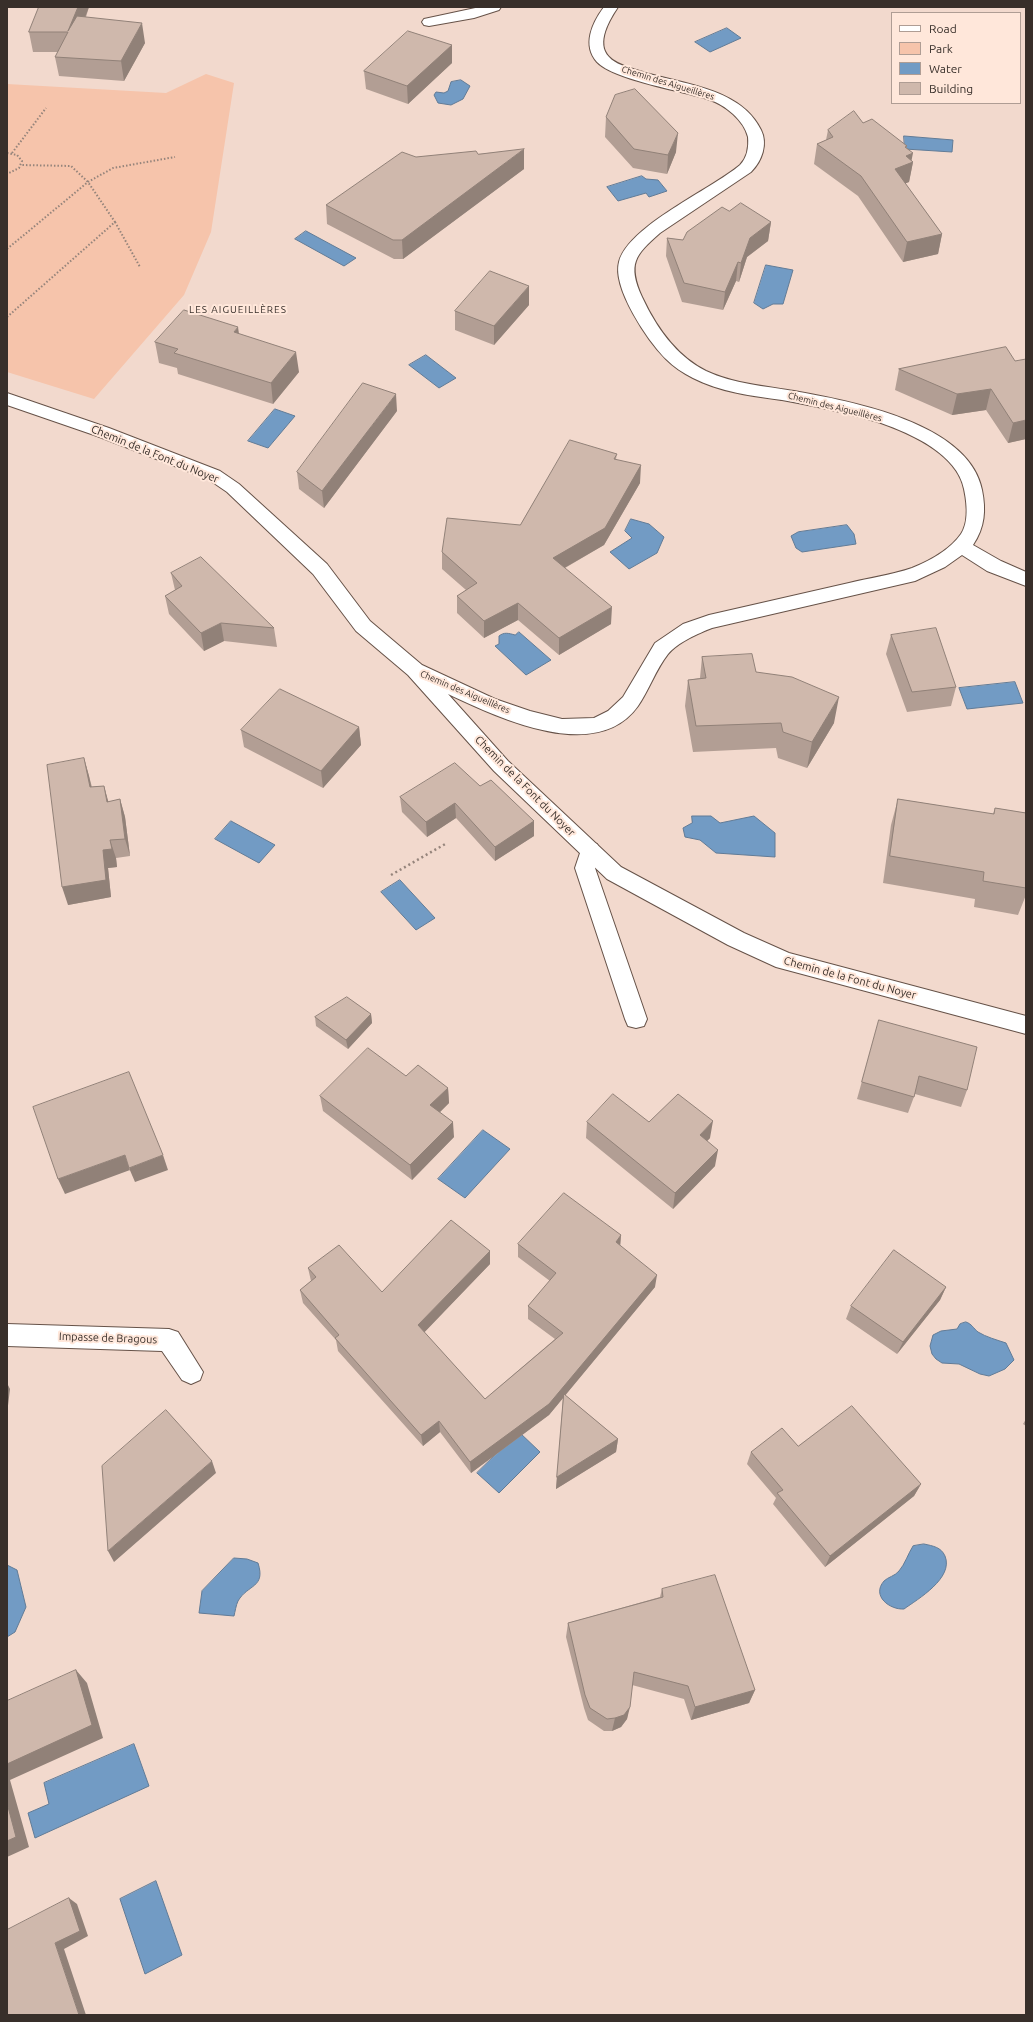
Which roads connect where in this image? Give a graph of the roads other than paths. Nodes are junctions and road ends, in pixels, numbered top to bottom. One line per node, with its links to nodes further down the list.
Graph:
1 (494, 7): 3 (street)
2 (611, 7): 5 (street, Chemin des Aigueillères)
3 (429, 22)
4 (7, 399): 7 (street, Chemin de la Font du Noyer)
5 (961, 546): 6 (street); 7 (street, Chemin des Aigueillères)
6 (1026, 579)
7 (415, 670): 8 (street, Chemin de la Font du Noyer)
8 (590, 850): 9 (street); 10 (street, Chemin de la Font du Noyer)
9 (636, 1019)
10 (1026, 1025)
11 (7, 1335): 12 (street, Impasse de Bragous)
12 (191, 1372)

